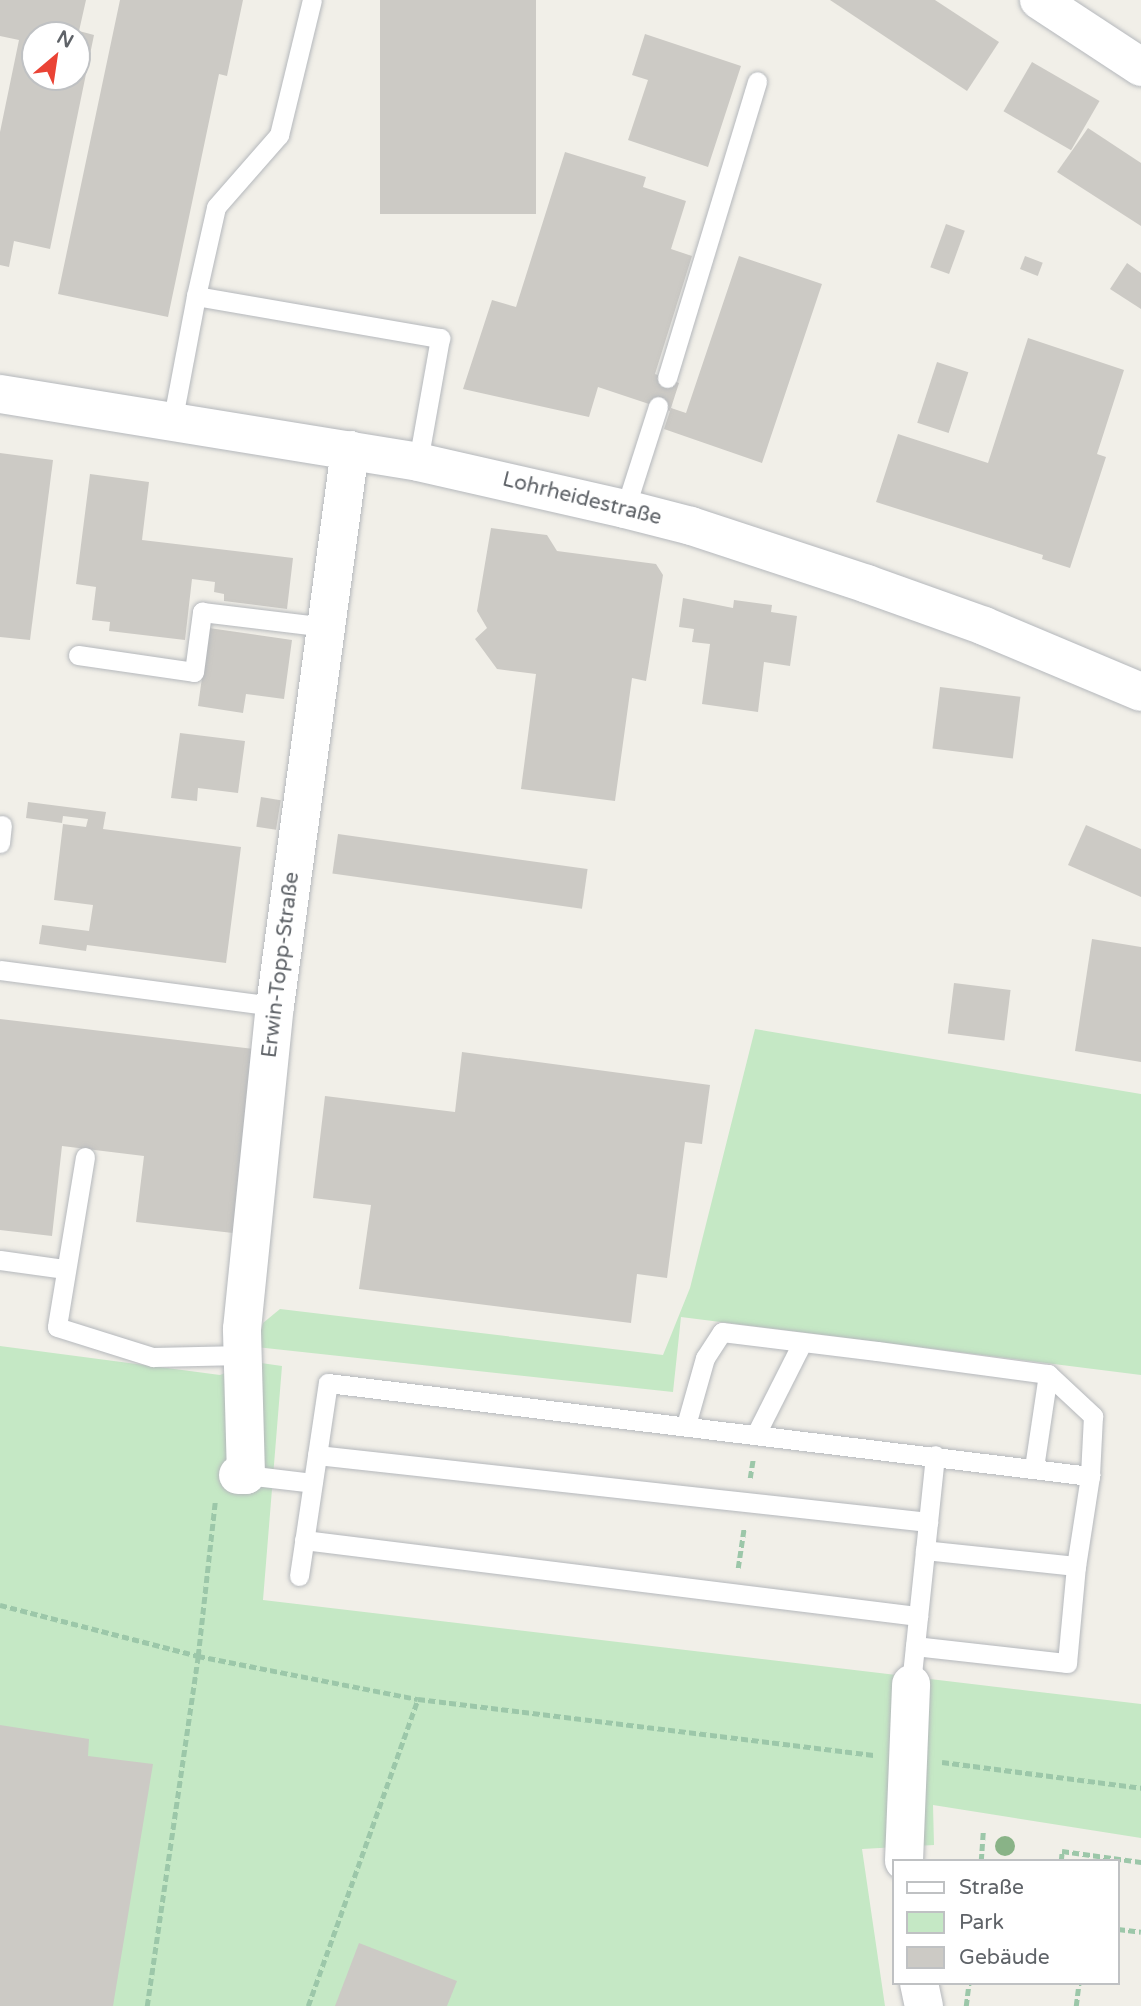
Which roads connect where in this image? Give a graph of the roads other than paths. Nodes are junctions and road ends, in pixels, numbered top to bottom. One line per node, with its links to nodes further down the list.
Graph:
1 (312, 0): 5 (lane)
2 (1039, 0): 3 (street)
3 (1141, 67)
4 (757, 81): 6 (lane)
5 (196, 296): 9 (lane); 11 (lane)
6 (667, 378)
7 (0, 394): 9 (street, Lohrheidestraße)
8 (658, 406): 12 (lane)
9 (172, 423): 10 (street, Lohrheidestraße)
10 (350, 450): 11 (street, Lohrheidestraße); 13 (street, Erwin-Topp-Straße)
11 (418, 462): 12 (street, Lohrheidestraße)
12 (625, 509): 15 (street, Lohrheidestraße)
13 (326, 627): 14 (lane); 17 (street, Erwin-Topp-Straße)
14 (78, 655)
15 (1141, 692)
16 (0, 970): 17 (lane)
17 (275, 1006): 22 (street, Erwin-Topp-Straße)
18 (85, 1157): 20 (lane)
19 (0, 1260): 20 (lane)
20 (65, 1269): 22 (lane)
21 (803, 1342): 23 (lane); 24 (lane); 25 (lane)
22 (243, 1355): 29 (street, Erwin-Topp-Straße)
23 (1048, 1374): 28 (lane); 30 (lane)
24 (686, 1425): 25 (lane); 26 (lane)
25 (756, 1434): 27 (lane)
26 (317, 1455): 31 (lane); 32 (lane)
27 (935, 1455): 28 (lane); 32 (lane)
28 (1034, 1468): 30 (lane)
29 (242, 1475): 31 (lane)
30 (1090, 1476): 35 (lane)
31 (313, 1483): 33 (lane)
32 (928, 1522): 34 (lane)
33 (304, 1540): 36 (lane); 37 (lane)
34 (925, 1550): 35 (lane); 37 (lane)
35 (1076, 1566): 38 (lane)
36 (299, 1576)
37 (918, 1616): 38 (lane)
38 (915, 1646): 39 (lane)
39 (911, 1684): 40 (street)
40 (904, 1859)
41 (919, 1985): 42 (street)
42 (924, 2006)

